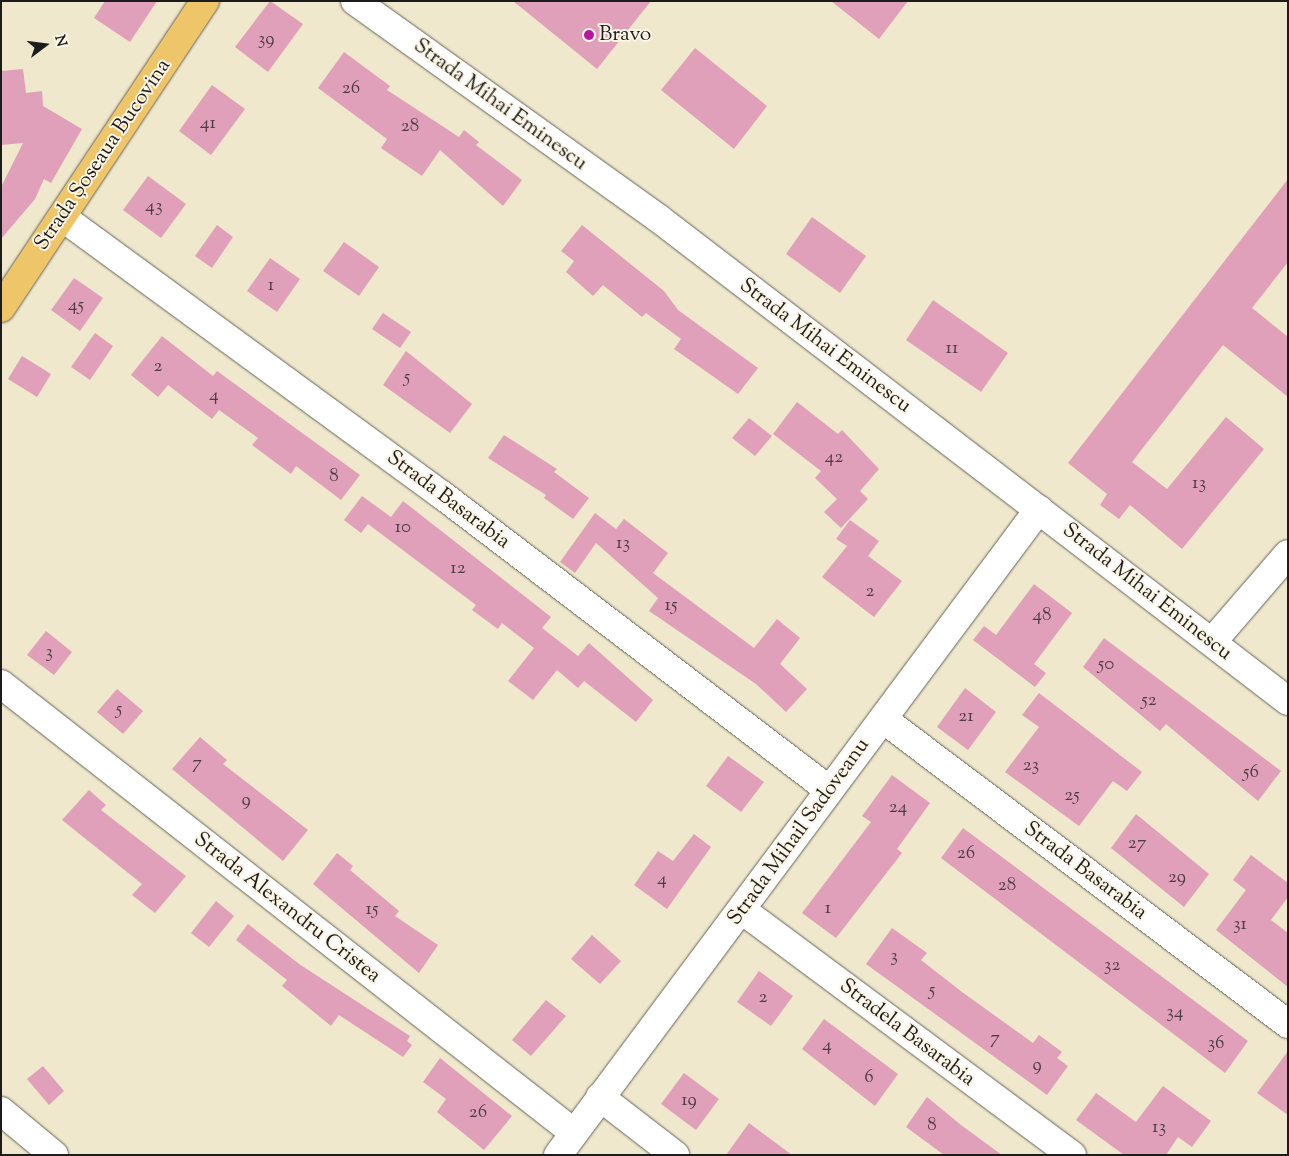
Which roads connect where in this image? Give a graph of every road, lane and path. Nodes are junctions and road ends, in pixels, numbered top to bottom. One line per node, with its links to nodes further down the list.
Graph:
1 (205, 1): 3 (main road, Strada Șoseaua Bucovina)
2 (355, 1): 5 (street, Strada Mihai Eminescu)
3 (62, 217): 4 (main road, Strada Șoseaua Bucovina); 11 (street, Strada Basarabia)
4 (1, 308)
5 (1038, 508): 7 (street, Strada Mihai Eminescu); 10 (street, Strada Mihail Sadoveanu)
6 (1288, 554): 7 (street)
7 (1212, 642): 9 (street, Strada Mihai Eminescu)
8 (1, 684): 16 (street, Strada Alexandru Cristea)
9 (1288, 700)
10 (883, 719): 11 (street, Strada Mihail Sadoveanu); 13 (street, Strada Basarabia)
11 (828, 790): 12 (street, Strada Mihail Sadoveanu)
12 (742, 910): 14 (street, Strada Mihail Sadoveanu); 20 (street, Stradela Basarabia)
13 (1288, 1024)
14 (600, 1097): 16 (street, Strada Mihail Sadoveanu); 19 (street)
15 (1, 1111): 17 (street)
16 (574, 1132): 18 (street, Strada Mihail Sadoveanu)
17 (54, 1155)
18 (558, 1155)
19 (675, 1155)
20 (1072, 1155)

